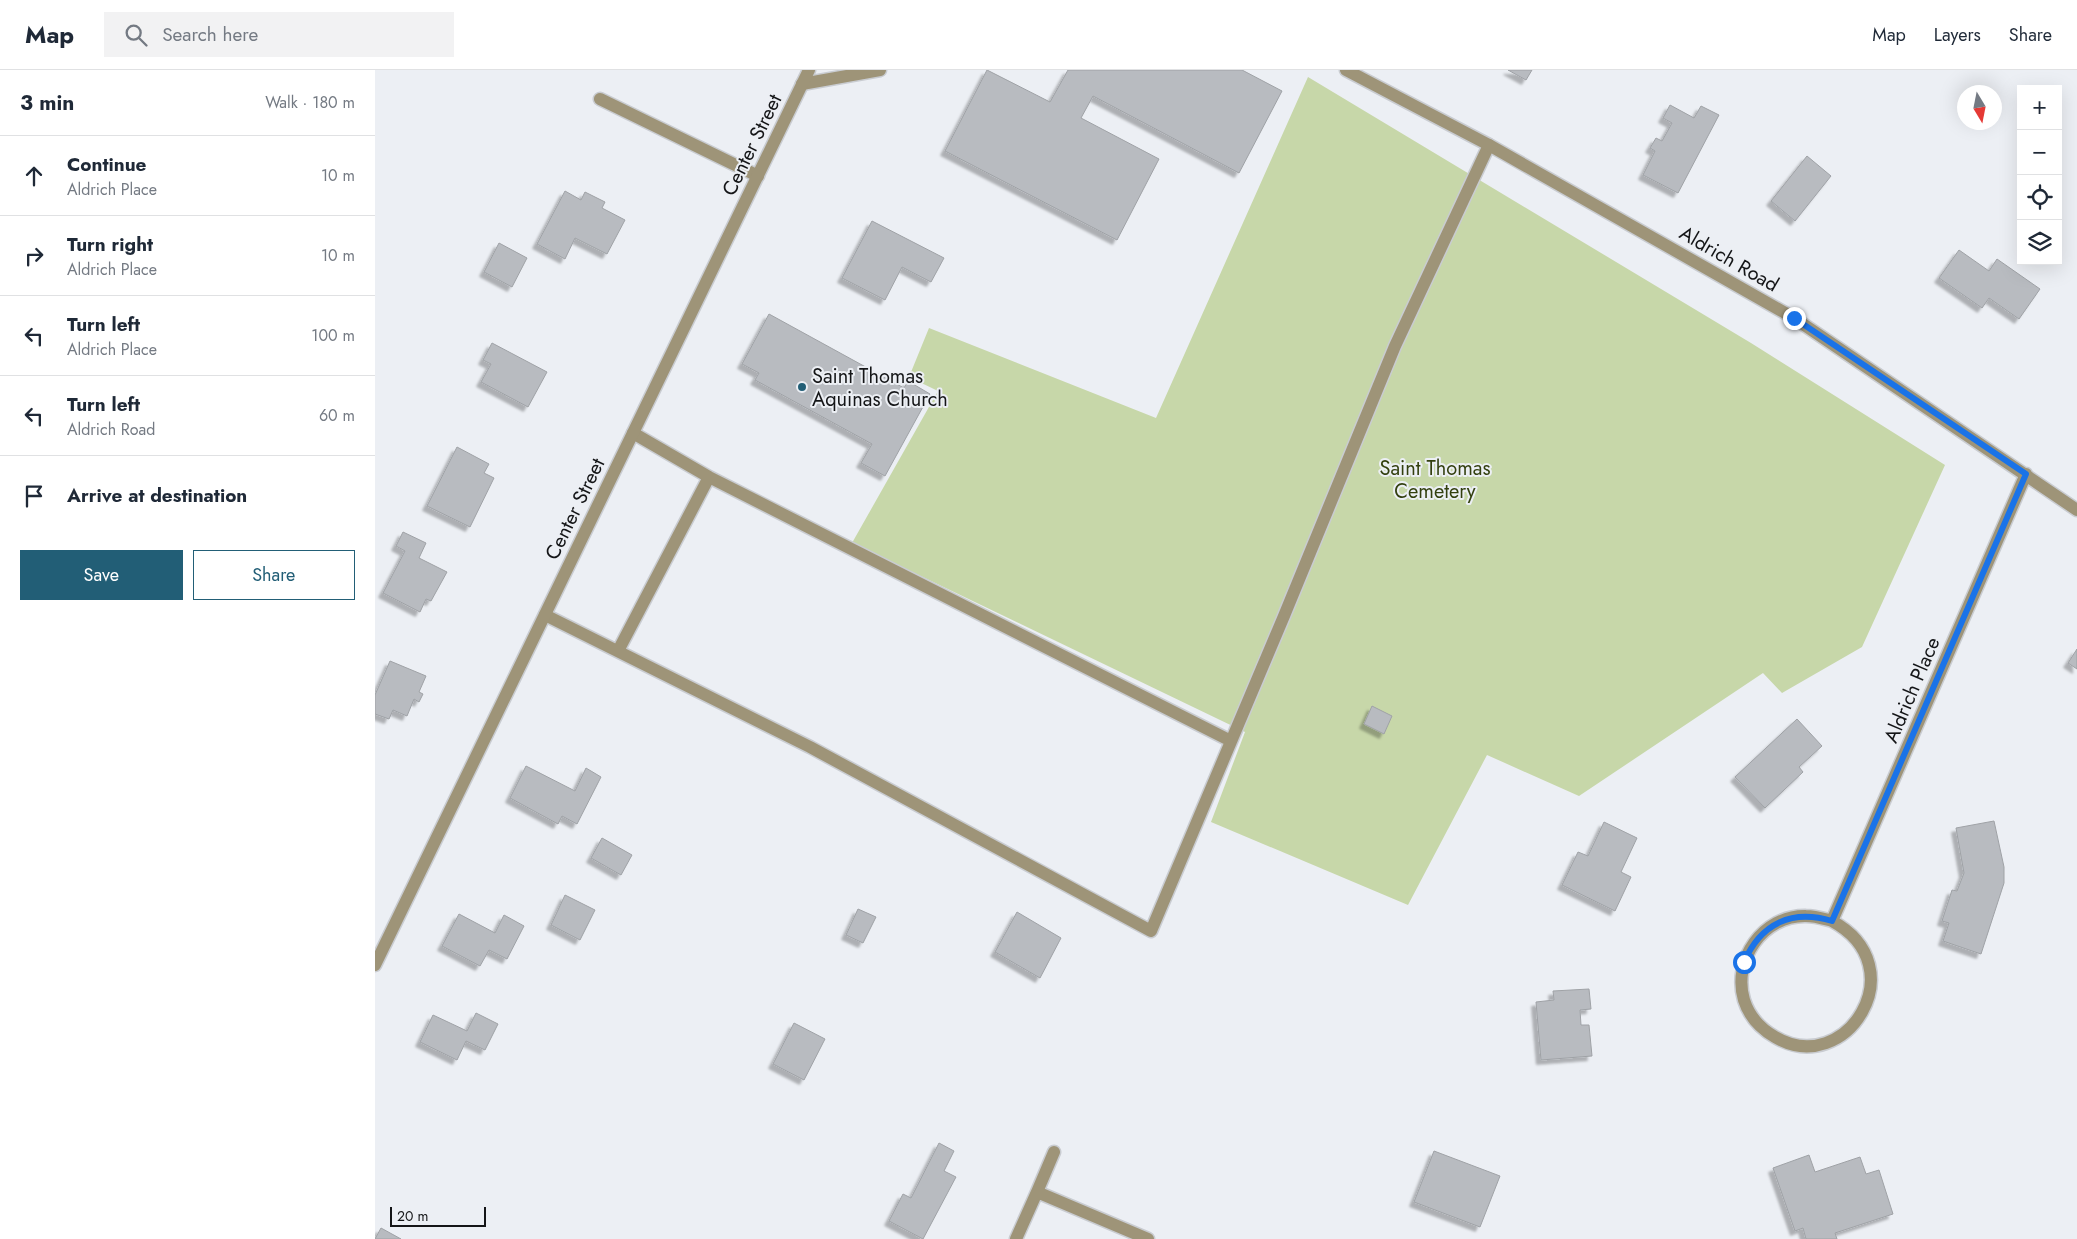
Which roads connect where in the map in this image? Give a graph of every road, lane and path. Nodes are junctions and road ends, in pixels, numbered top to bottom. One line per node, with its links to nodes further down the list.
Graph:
1 (809, 70): 5 (street, Center Street)
2 (880, 70): 4 (street)
3 (1346, 70): 7 (street, Aldrich Road)
4 (844, 74): 5 (street)
5 (802, 84): 8 (street, Center Street)
6 (601, 99): 8 (street)
7 (1489, 145): 10 (street, Aldrich Road); 15 (street)
8 (758, 176): 9 (street, Center Street)
9 (633, 433): 11 (street); 13 (street, Center Street)
10 (2026, 474): 12 (street, Aldrich Road); 16 (street, Aldrich Place)
11 (709, 477): 14 (street); 15 (street)
12 (2077, 510)
13 (545, 615): 14 (street); 17 (street, Center Street)
14 (618, 652): 15 (street)
15 (1231, 741)
16 (1832, 921): 16 (street)
17 (375, 965)
18 (1054, 1152): 19 (street)
19 (1037, 1192): 20 (street); 21 (street)
20 (1016, 1239)
21 (1147, 1239)

